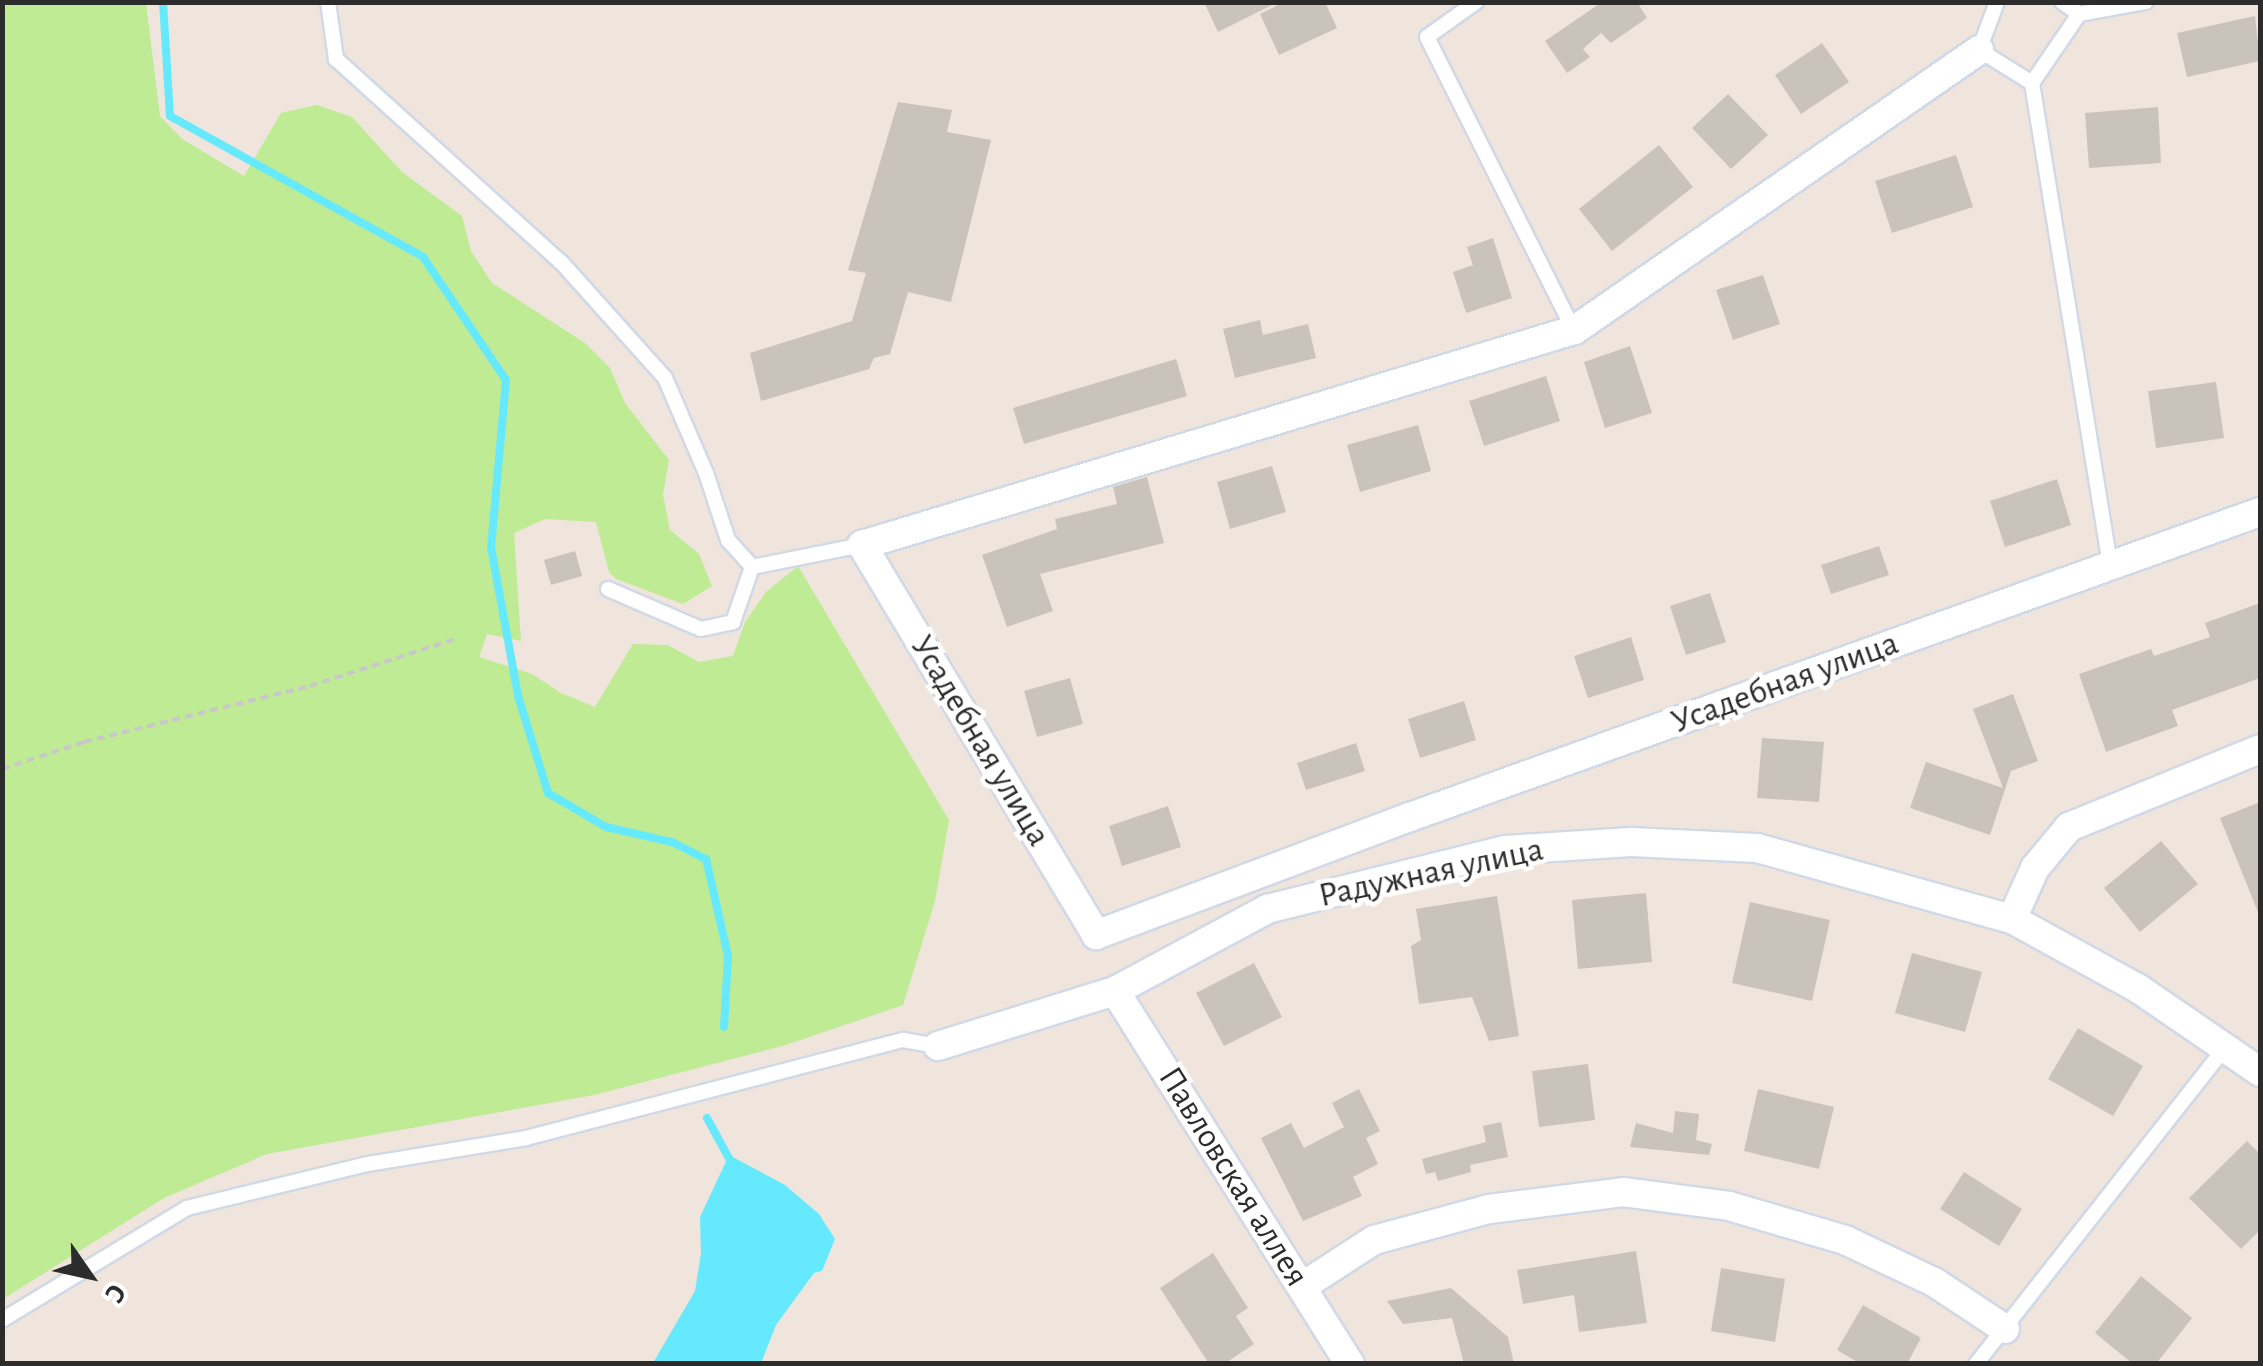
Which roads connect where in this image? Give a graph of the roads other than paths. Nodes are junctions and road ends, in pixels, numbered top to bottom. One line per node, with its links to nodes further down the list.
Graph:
1 (328, 2): 13 (lane)
2 (1476, 2): 9 (lane)
3 (1997, 2): 7 (lane)
4 (2062, 2): 6 (lane)
5 (2146, 2): 6 (lane)
6 (2079, 14): 8 (lane)
7 (1978, 50): 8 (lane); 9 (street)
8 (2032, 83): 12 (lane)
9 (1574, 330): 11 (street)
10 (2260, 512): 12 (street, Усадебная улица)
11 (862, 544): 12 (street, Усадебная улица); 13 (lane)
12 (2110, 566)
13 (752, 567): 14 (lane)
14 (608, 589)
15 (2260, 748): 16 (street)
16 (2012, 919): 17 (street, Радужная улица); 19 (street, Радужная улица)
17 (1115, 991): 18 (street, Радужная улица); 21 (street, Павловская аллея)
18 (938, 1046): 22 (lane)
19 (2225, 1048): 20 (street, Радужная улица); 23 (lane)
20 (2260, 1072)
21 (1303, 1286): 23 (street); 24 (street, Павловская аллея)
22 (2, 1320)
23 (2005, 1329): 25 (lane)
24 (1350, 1364)
25 (1976, 1364)

